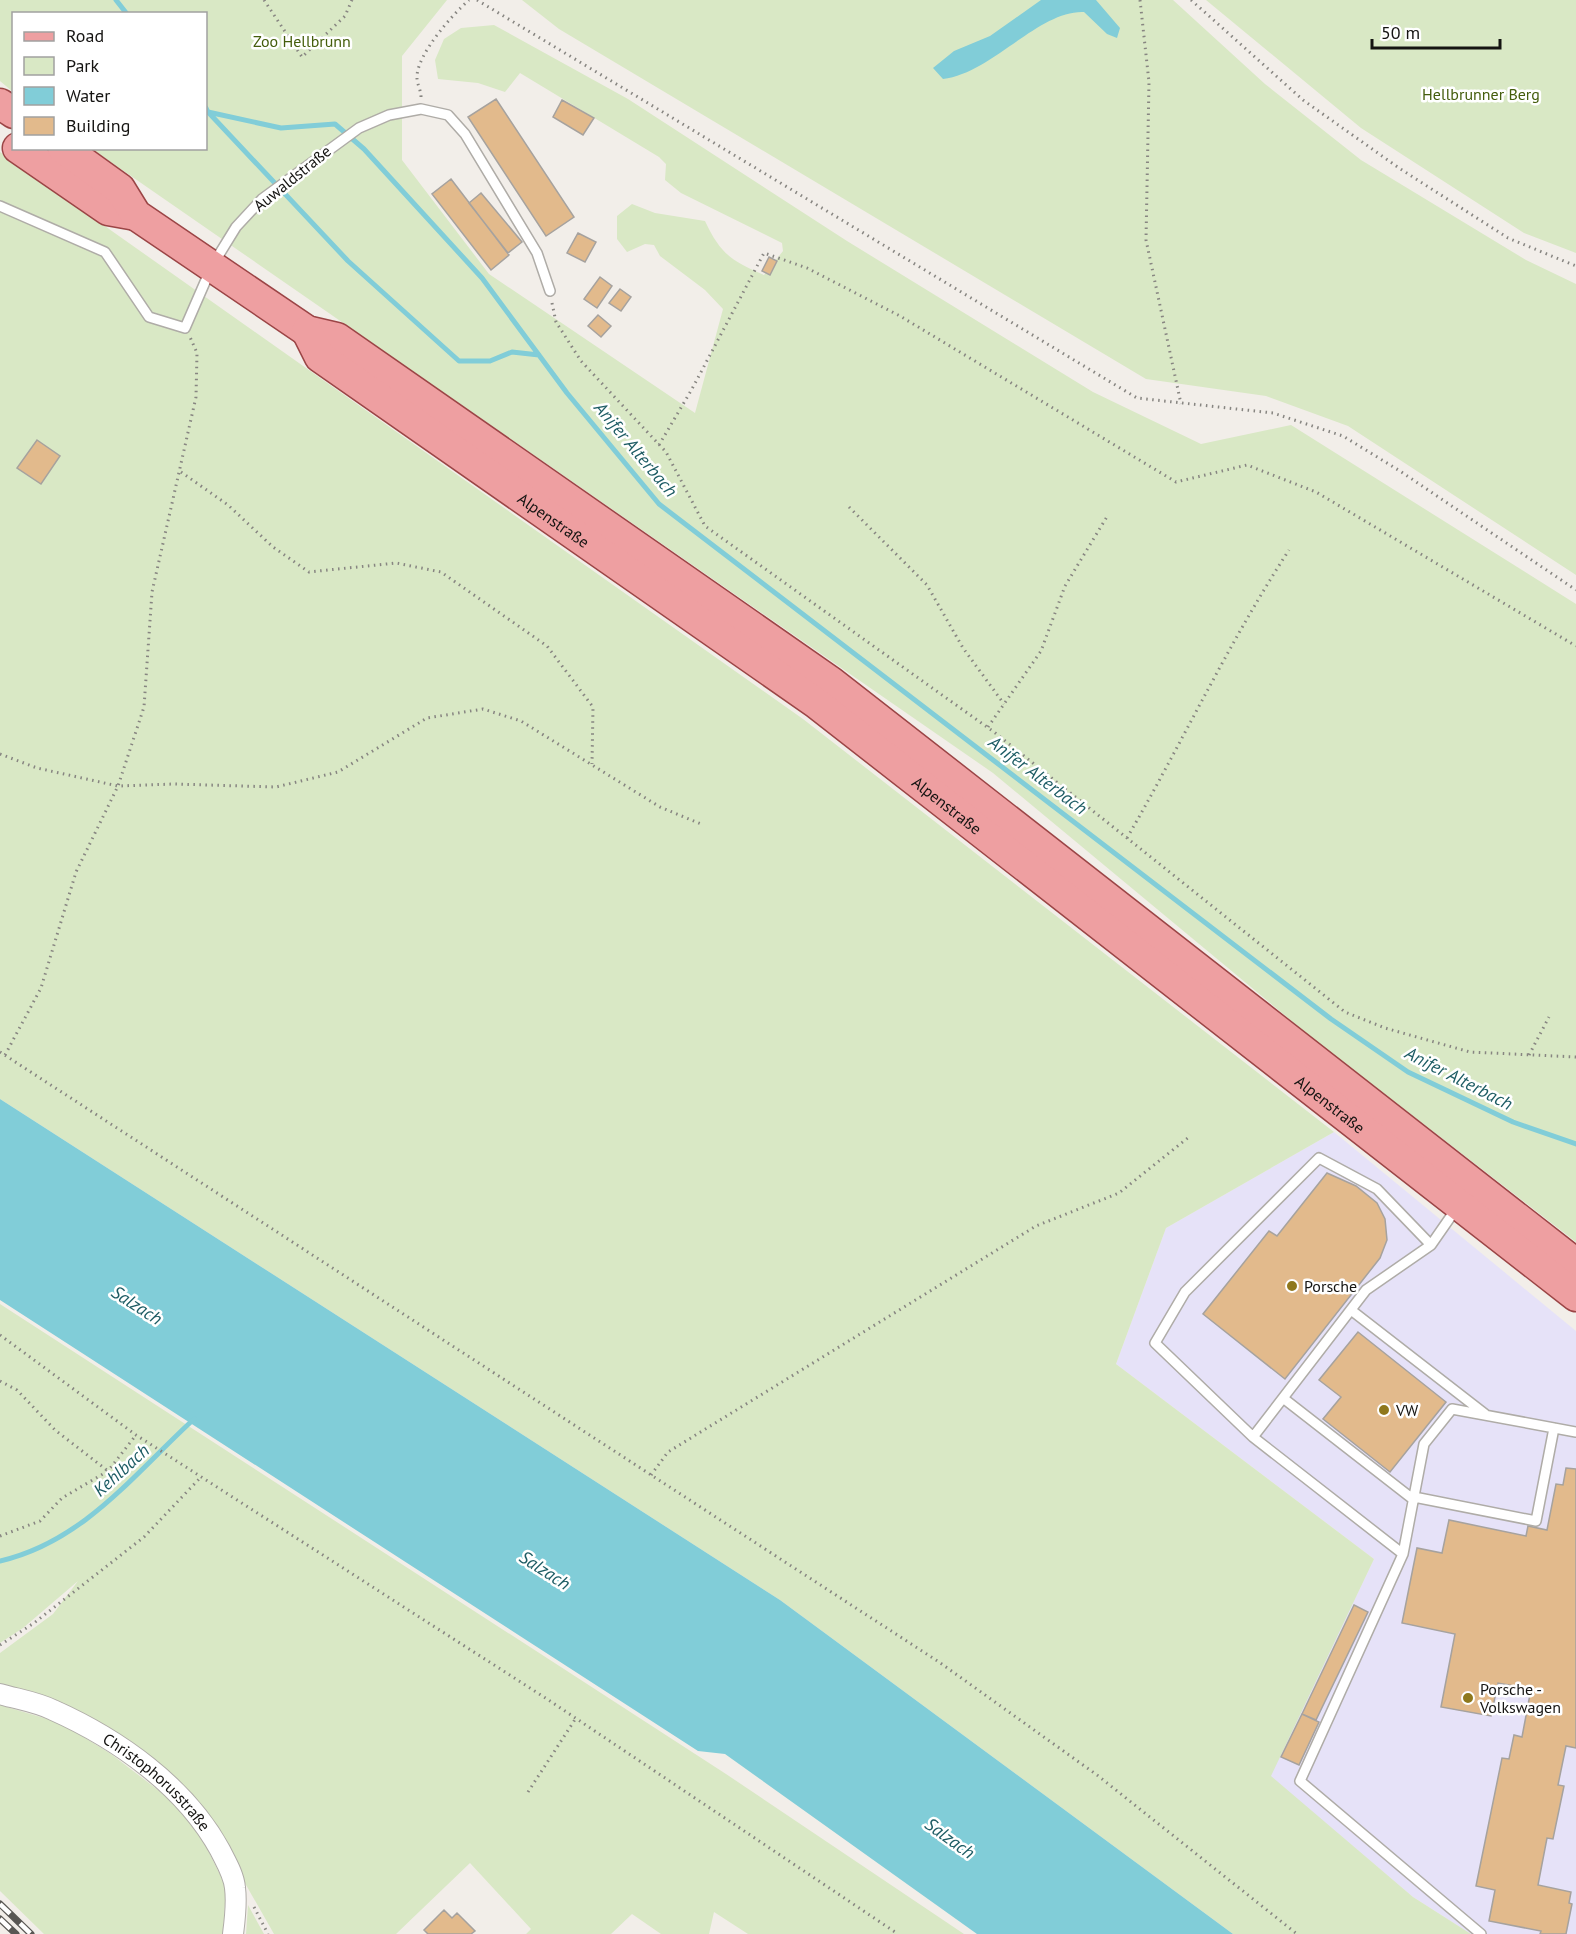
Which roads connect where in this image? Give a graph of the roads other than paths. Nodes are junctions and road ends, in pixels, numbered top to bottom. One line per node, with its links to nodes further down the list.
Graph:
1 (21, 150): 4 (main road, Alpenstraße)
2 (66, 150): 4 (main road, Alpenstraße)
3 (0, 206): 5 (lane, Auwaldstraße)
4 (136, 215): 5 (main road, Alpenstraße)
5 (212, 266): 6 (lane, Auwaldstraße); 7 (main road, Alpenstraße)
6 (550, 291)
7 (307, 332): 8 (main road, Alpenstraße); 10 (main road, Alpenstraße)
8 (1459, 1205): 9 (lane); 11 (main road, Alpenstraße)
9 (1431, 1245): 12 (lane); 17 (lane)
10 (1576, 1264)
11 (1576, 1296)
12 (1351, 1310): 13 (lane); 14 (lane)
13 (1282, 1398): 17 (lane); 18 (lane)
14 (1487, 1416): 15 (lane); 18 (lane)
15 (1554, 1428): 16 (lane); 18 (lane)
16 (1576, 1432)
17 (1253, 1437): 19 (lane)
18 (1414, 1498): 19 (lane)
19 (1404, 1554): 22 (lane)
20 (0, 1694): 21 (street, Christophorusstraße)
21 (233, 1934)
22 (1481, 1934)

